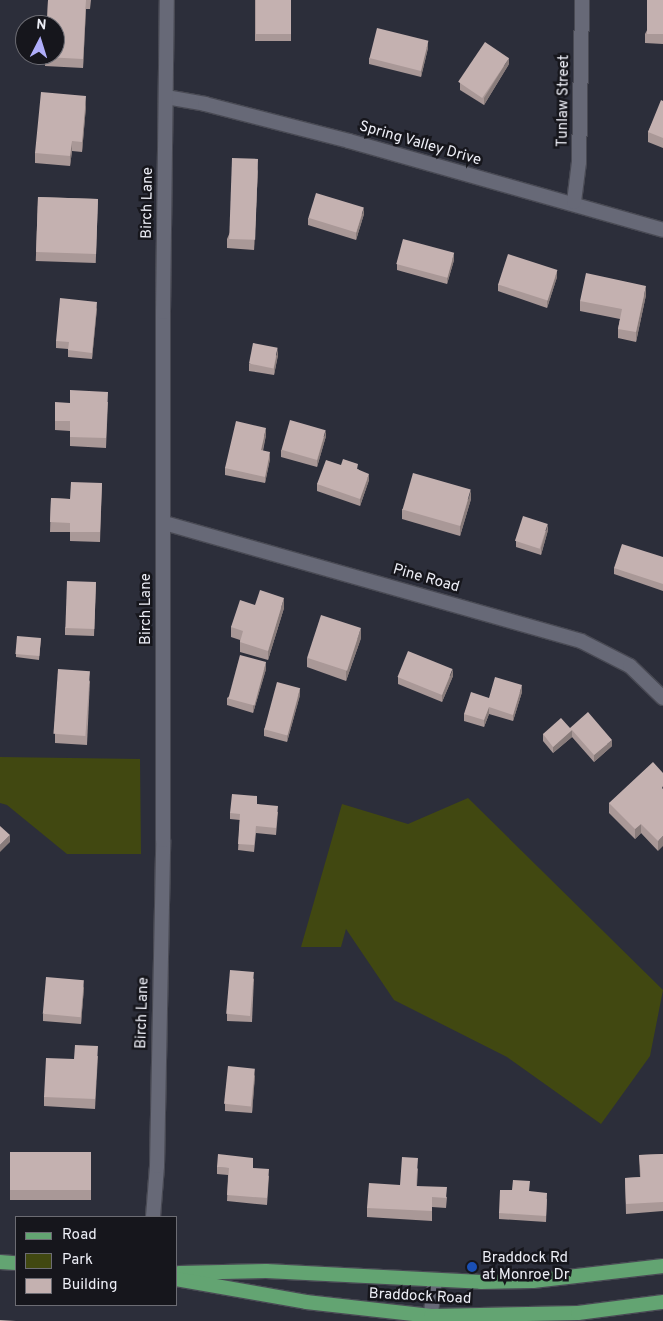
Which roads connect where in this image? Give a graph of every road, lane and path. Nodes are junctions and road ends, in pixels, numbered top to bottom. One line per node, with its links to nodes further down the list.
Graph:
1 (167, 0): 3 (street, Birch Lane)
2 (582, 0): 4 (street, Tunlaw Street)
3 (166, 98): 4 (street, Spring Valley Drive); 6 (street, Birch Lane)
4 (574, 202): 5 (street, Spring Valley Drive)
5 (663, 230)
6 (164, 523): 7 (street, Pine Road); 8 (street, Birch Lane)
7 (663, 698)
8 (153, 1216)
9 (0, 1262): 10 (main road)
10 (15, 1263)
11 (663, 1266): 14 (main road, Braddock Road)
12 (178, 1273): 14 (main road, Braddock Road)
13 (178, 1279): 16 (main road, Braddock Road)
14 (435, 1280): 16 (street)
15 (663, 1302): 16 (main road, Braddock Road)
16 (431, 1318)

